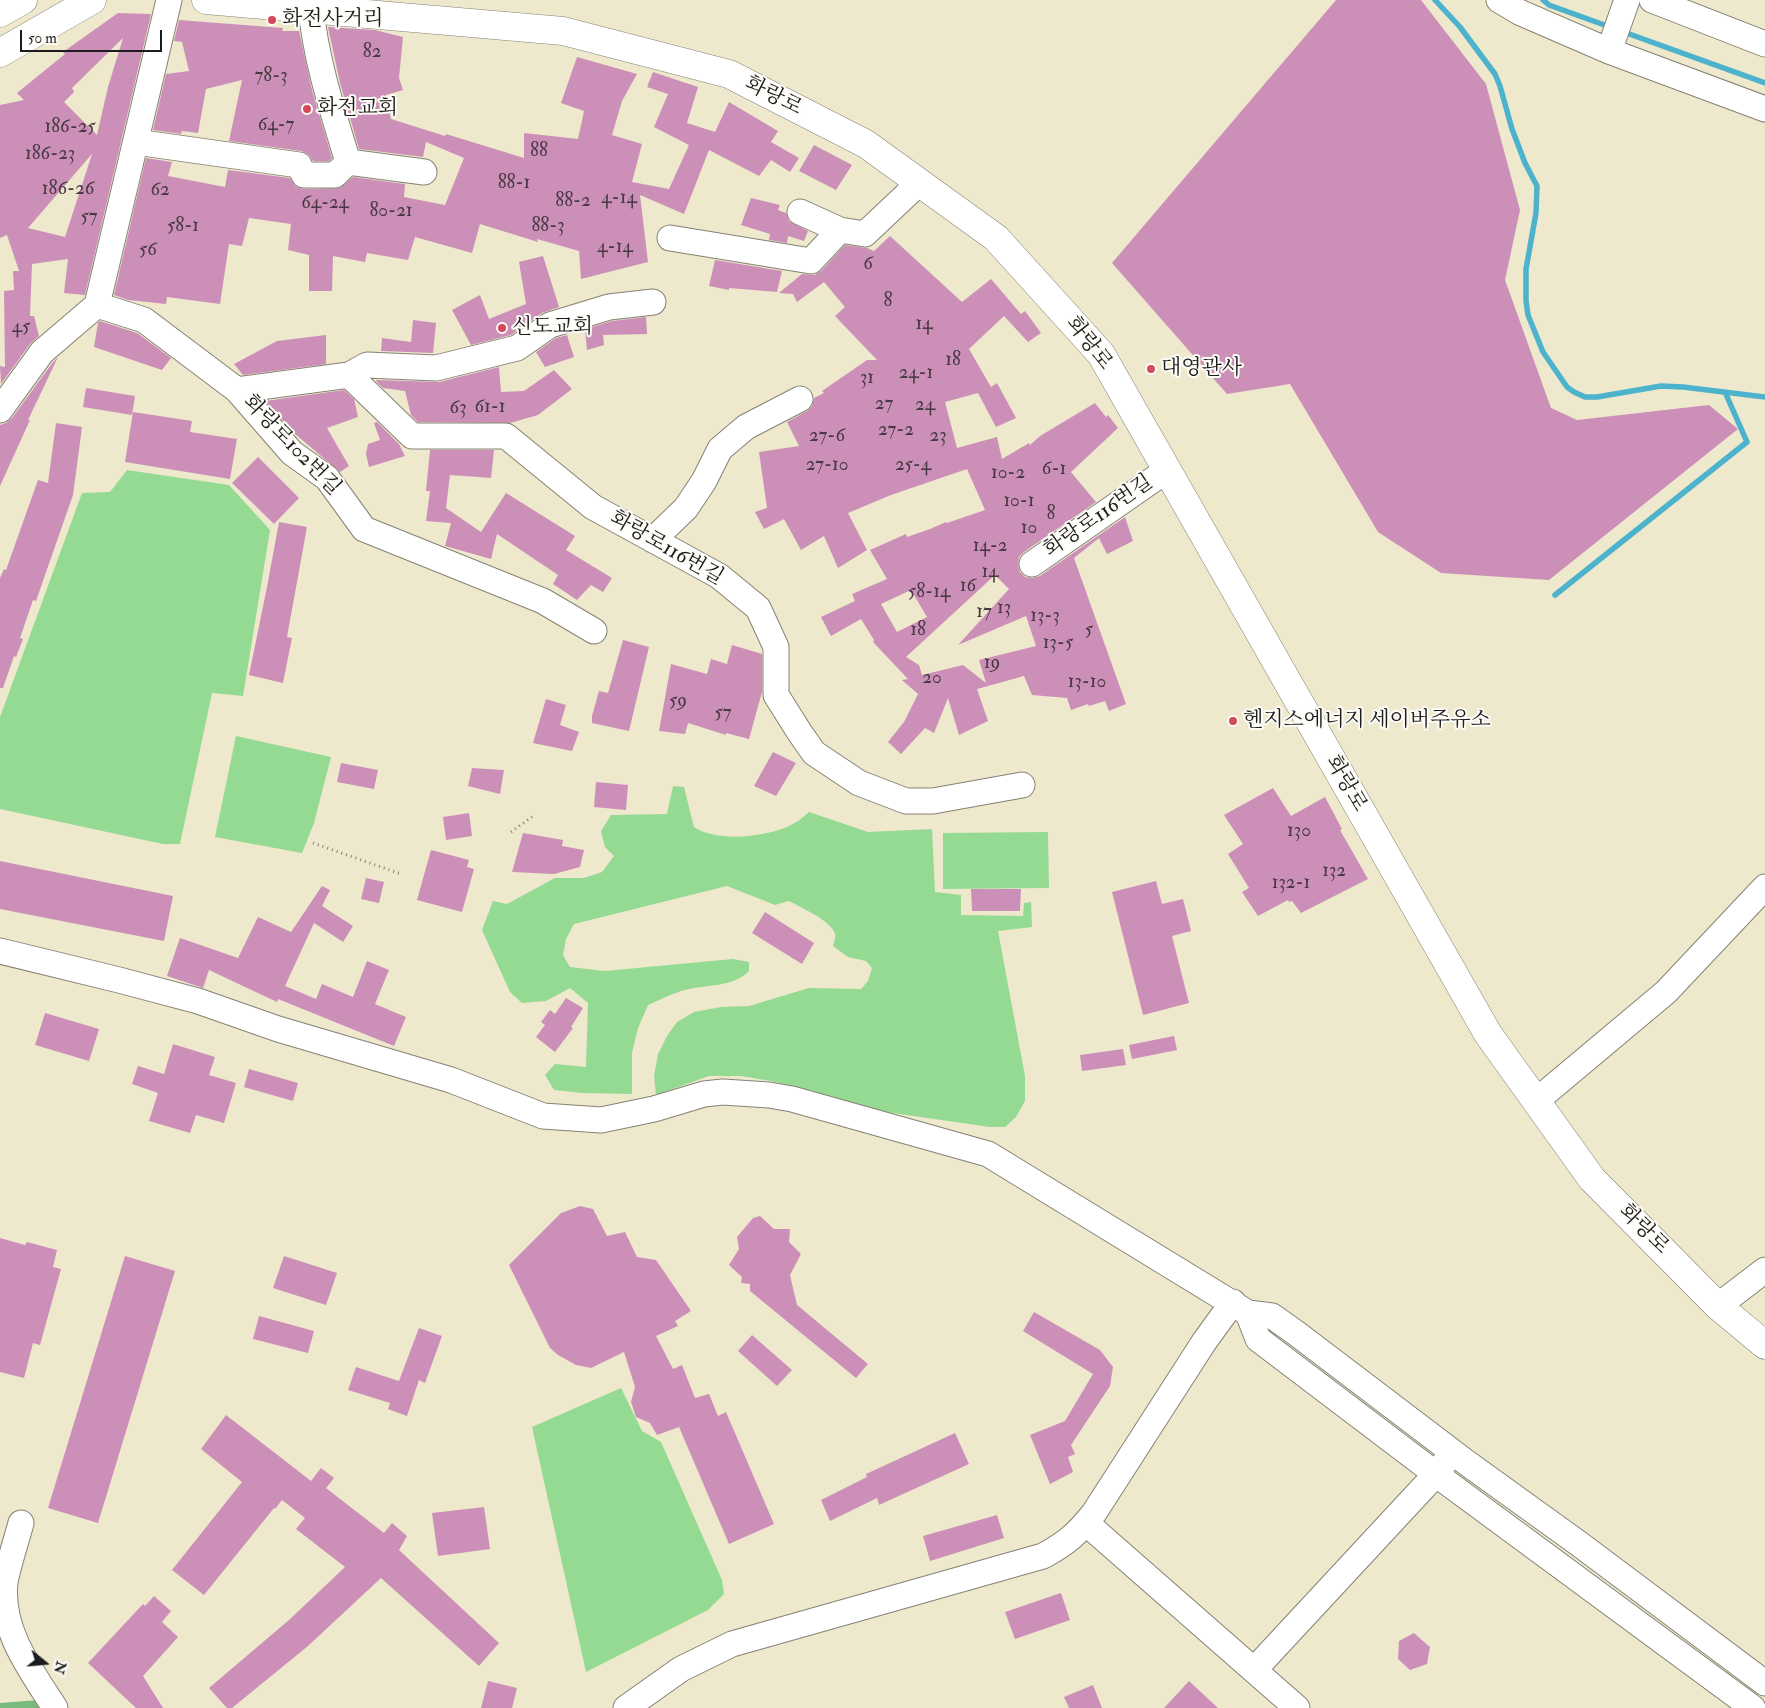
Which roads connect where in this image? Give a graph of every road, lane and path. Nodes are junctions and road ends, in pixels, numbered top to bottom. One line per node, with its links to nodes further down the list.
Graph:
1 (23, 0): 9 (main road)
2 (92, 0): 12 (main road)
3 (170, 0): 14 (street)
4 (206, 0): 8 (main road, 화랑로)
5 (1499, 0): 11 (street)
6 (1627, 0): 11 (street)
7 (1652, 0): 10 (street)
8 (292, 5): 15 (street); 17 (main road, 화랑로)
9 (0, 13)
10 (1765, 44)
11 (1609, 51): 13 (street)
12 (0, 54)
13 (1765, 108)
14 (136, 142): 15 (street); 22 (street)
15 (348, 162): 16 (street)
16 (424, 172)
17 (919, 183): 19 (street); 27 (main road, 화랑로)
18 (800, 212): 19 (street)
19 (840, 230): 20 (street)
20 (670, 238)
21 (653, 302): 23 (street)
22 (97, 306): 24 (street, 화랑로102번길); 26 (street)
23 (349, 375): 24 (street); 28 (street, 화랑로116번길)
24 (237, 390): 30 (street, 화랑로102번길)
25 (800, 399): 28 (street)
26 (0, 410)
27 (1167, 470): 29 (street, 화랑로116번길); 38 (main road, 화랑로)
28 (653, 540): 31 (street, 화랑로116번길)
29 (1032, 564)
30 (594, 631)
31 (1022, 785)
32 (533, 816): 33 (path)
33 (511, 832)
34 (313, 844): 35 (path)
35 (401, 874)
36 (1765, 887): 38 (street)
37 (0, 951): 41 (street)
38 (1536, 1101): 40 (main road, 화랑로)
39 (1765, 1270): 40 (street)
40 (1718, 1306): 42 (main road, 화랑로)
41 (1240, 1308): 43 (street); 44 (street); 46 (street)
42 (1765, 1345)
43 (1452, 1452): 44 (street); 48 (street)
44 (1436, 1474): 47 (street); 52 (street)
45 (21, 1522): 49 (street)
46 (1086, 1523): 47 (street); 50 (street)
47 (1254, 1670): 51 (street)
48 (1765, 1683)
49 (55, 1708)
50 (626, 1708)
51 (1297, 1708)
52 (1753, 1708)

